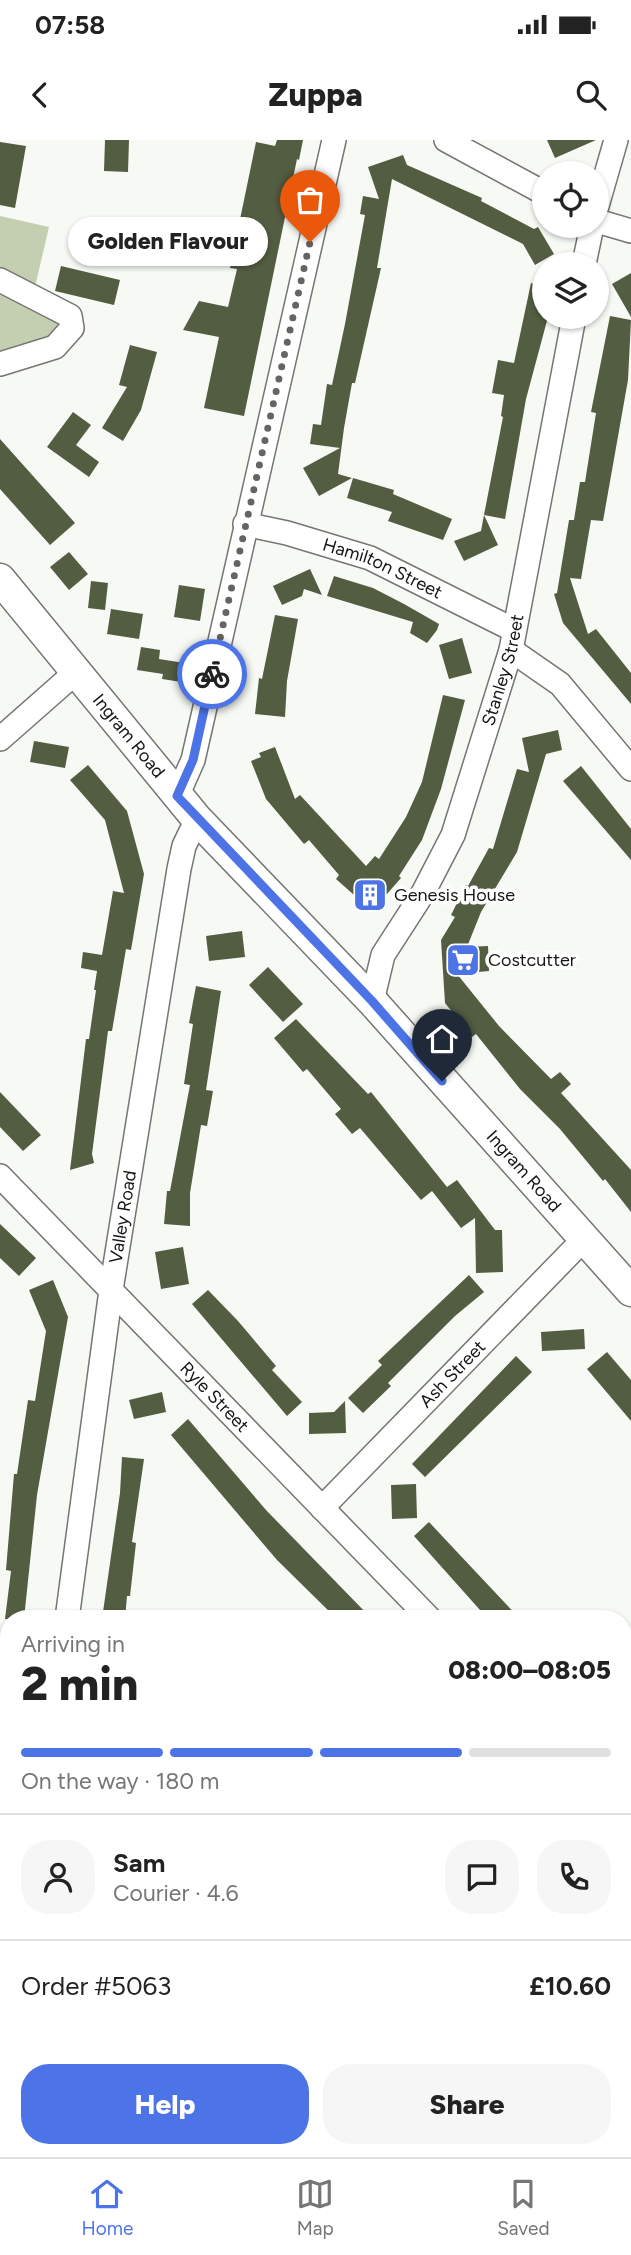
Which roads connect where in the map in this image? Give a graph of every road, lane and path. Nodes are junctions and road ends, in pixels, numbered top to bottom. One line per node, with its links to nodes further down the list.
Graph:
1 (334, 140): 11 (street)
2 (446, 140): 5 (street)
3 (616, 140): 4 (street)
4 (609, 164)
5 (532, 187)
6 (609, 225): 7 (street)
7 (631, 232)
8 (0, 280): 10 (street)
9 (572, 329): 13 (street, Stanley Street)
10 (0, 364)
11 (245, 524): 13 (street, Hamilton Street); 17 (street)
12 (0, 579): 14 (street, Ingram Road)
13 (513, 640): 16 (street, Hamilton Street); 19 (street, Stanley Street)
14 (75, 673): 15 (street); 17 (street, Ingram Road)
15 (0, 739)
16 (631, 769)
17 (177, 796): 18 (street, Ingram Road)
18 (197, 819): 19 (street, Ingram Road); 22 (street, Valley Road)
19 (372, 1001): 21 (street, Ingram Road)
20 (0, 1177): 22 (street, Ryle Street)
21 (583, 1240): 23 (street, Ingram Road); 24 (street, Ash Street)
22 (111, 1290): 24 (street, Ryle Street); 25 (street, Valley Road)
23 (631, 1291)
24 (322, 1508): 26 (street, Ryle Street)
25 (67, 1610)
26 (421, 1610)

